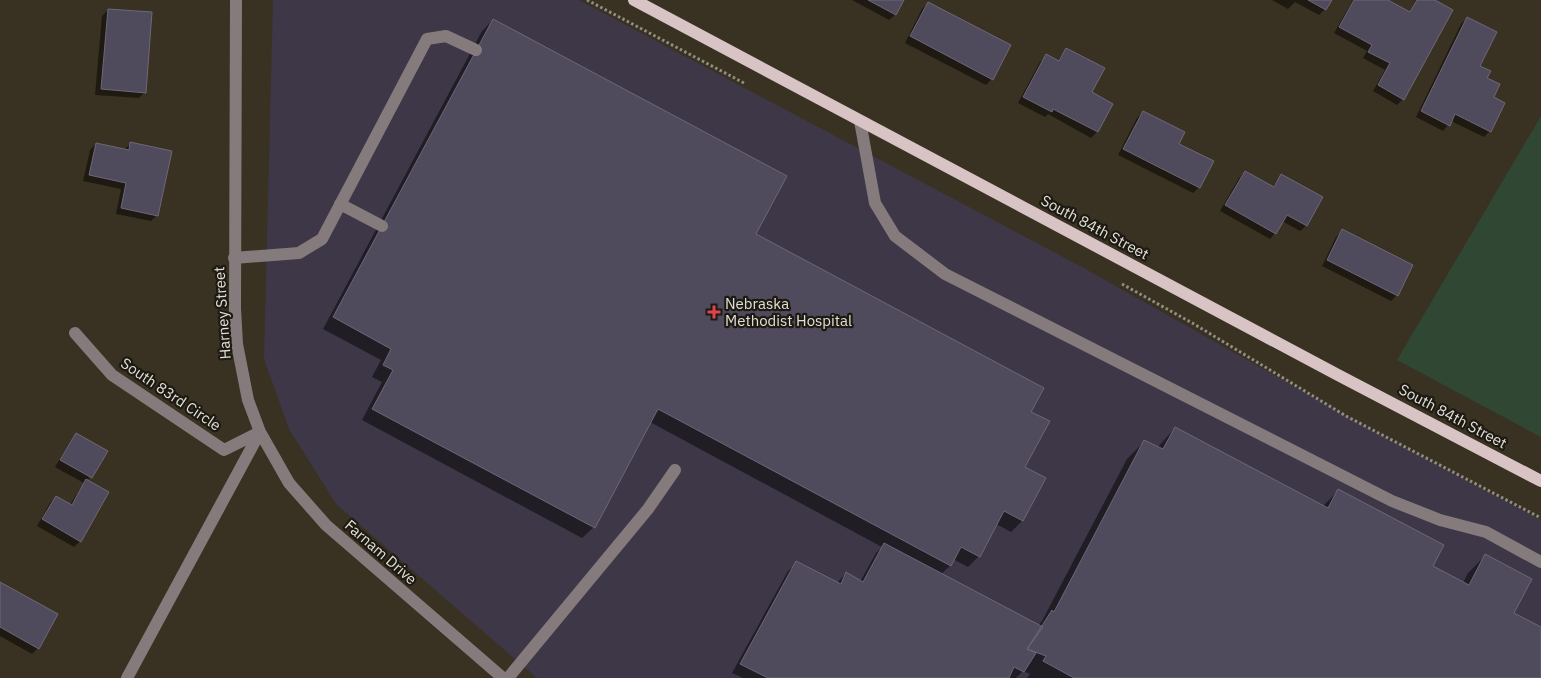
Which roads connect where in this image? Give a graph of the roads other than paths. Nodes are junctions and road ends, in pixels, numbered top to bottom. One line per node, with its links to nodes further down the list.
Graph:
1 (236, 0): 7 (street, Harney Street)
2 (634, 0): 4 (main road, South 84th Street)
3 (476, 50): 5 (street)
4 (860, 121): 11 (main road, South 84th Street); 12 (street)
5 (340, 204): 6 (street); 7 (street)
6 (382, 226)
7 (234, 258): 9 (street, Harney Street)
8 (75, 333): 9 (street, South 83rd Circle)
9 (260, 432): 13 (street); 14 (street, Farnam Drive)
10 (675, 470): 15 (street)
11 (1541, 481)
12 (1541, 562)
13 (128, 678)
14 (503, 678)
15 (508, 678)

